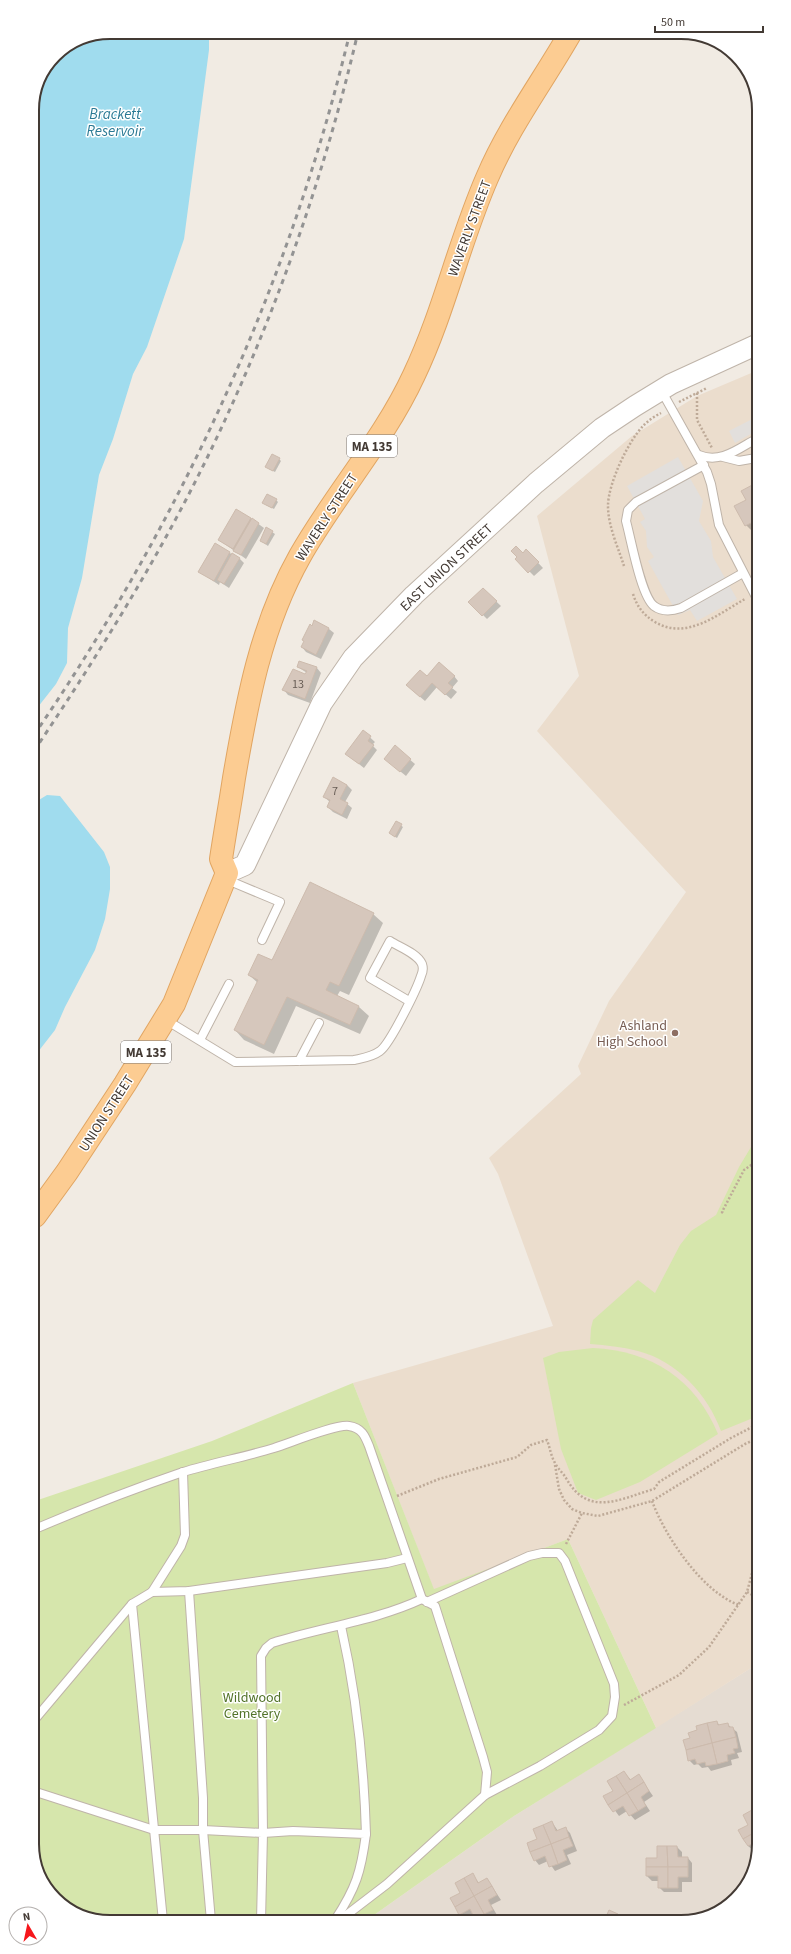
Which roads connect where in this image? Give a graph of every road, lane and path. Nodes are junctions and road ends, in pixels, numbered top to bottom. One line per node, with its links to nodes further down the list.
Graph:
1 (567, 39): 16 (main road, WAVERLY STREET / MA 135)
2 (752, 347): 5 (street, EAST UNION STREET)
3 (708, 387): 4 (path)
4 (697, 393): 5 (path); 8 (path)
5 (666, 399): 7 (lane); 11 (path); 16 (street, EAST UNION STREET)
6 (752, 441): 8 (lane)
7 (699, 455): 8 (lane); 10 (lane)
8 (720, 458): 9 (lane)
9 (752, 459)
10 (704, 465): 12 (lane); 12 (lane)
11 (626, 571)
12 (743, 573): 13 (lane)
13 (752, 590)
14 (632, 593): 15 (path)
15 (752, 597)
16 (225, 876): 17 (lane); 20 (main road, UNION STREET / MA 135)
17 (262, 940)
18 (229, 984): 22 (lane)
19 (409, 1001): 19 (lane); 23 (lane)
20 (165, 1019): 22 (lane); 25 (main road, UNION STREET / MA 135)
21 (320, 1023): 23 (lane)
22 (200, 1040): 23 (lane)
23 (299, 1061)
24 (752, 1164): 26 (path)
25 (39, 1210)
26 (723, 1213)
27 (752, 1427): 29 (path)
28 (752, 1441): 32 (path)
29 (555, 1464): 31 (path); 33 (path)
30 (183, 1472): 31 (lane); 34 (lane); 39 (lane)
31 (387, 1499): 36 (lane)
32 (652, 1501): 33 (path); 44 (path)
33 (582, 1513): 35 (path)
34 (39, 1527)
35 (559, 1553): 42 (lane); 46 (lane)
36 (407, 1558): 38 (lane); 42 (lane)
37 (752, 1573): 40 (path)
38 (189, 1591): 39 (lane); 51 (lane)
39 (152, 1592): 43 (lane)
40 (747, 1592): 41 (path); 44 (path)
41 (752, 1595)
42 (425, 1600): 45 (lane); 49 (lane)
43 (132, 1604): 47 (lane); 50 (lane)
44 (739, 1605): 46 (path)
45 (341, 1626): 52 (lane); 53 (lane)
46 (613, 1711): 49 (lane)
47 (39, 1714)
48 (39, 1793): 50 (lane)
49 (485, 1795): 58 (lane)
50 (154, 1830): 51 (lane); 54 (lane)
51 (203, 1830): 52 (lane); 55 (lane)
52 (263, 1833): 53 (lane); 56 (lane)
53 (366, 1834): 57 (lane)
54 (162, 1915)
55 (211, 1915)
56 (261, 1915)
57 (338, 1915)
58 (347, 1915)

